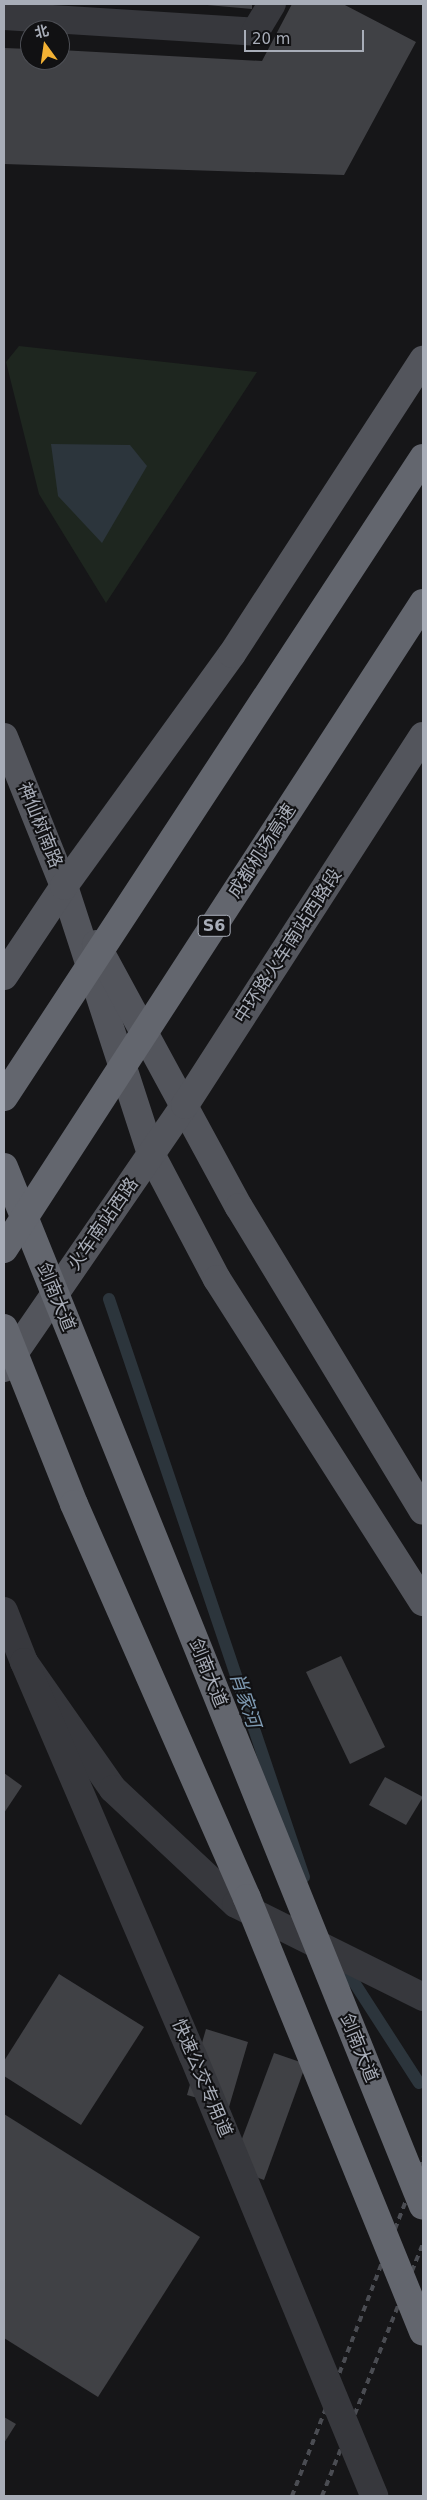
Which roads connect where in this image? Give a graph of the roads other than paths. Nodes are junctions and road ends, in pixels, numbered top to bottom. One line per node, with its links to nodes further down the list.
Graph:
1 (272, 4): 2 (lane)
2 (4, 16)
3 (423, 360): 8 (main road)
4 (423, 458): 10 (highway, bridge)
5 (423, 603): 14 (highway, 成都机场高速 / S6, bridge)
6 (423, 736): 11 (main road, 中环路火车南站西路段)
7 (4, 737): 8 (main road, 神仙树南路)
8 (64, 886): 9 (main road); 11 (main road); 12 (main road)
9 (4, 976)
10 (4, 1096)
11 (185, 1106): 12 (main road, 中环路火车南站西路段); 17 (main road)
12 (151, 1154): 16 (main road, 火车南站西路); 18 (main road)
13 (4, 1167): 22 (highway, 剑南大道, bridge)
14 (4, 1249)
15 (4, 1328): 23 (highway, bridge)
16 (4, 1368)
17 (423, 1511)
18 (423, 1602)
19 (4, 1611): 20 (lane, 快速公交专用道)
20 (24, 1662): 21 (lane, 快速公交专用道, bridge); 24 (lane, 快速公交专用道, bridge)
21 (423, 1996)
22 (423, 2206)
23 (423, 2332)
24 (374, 2496)

